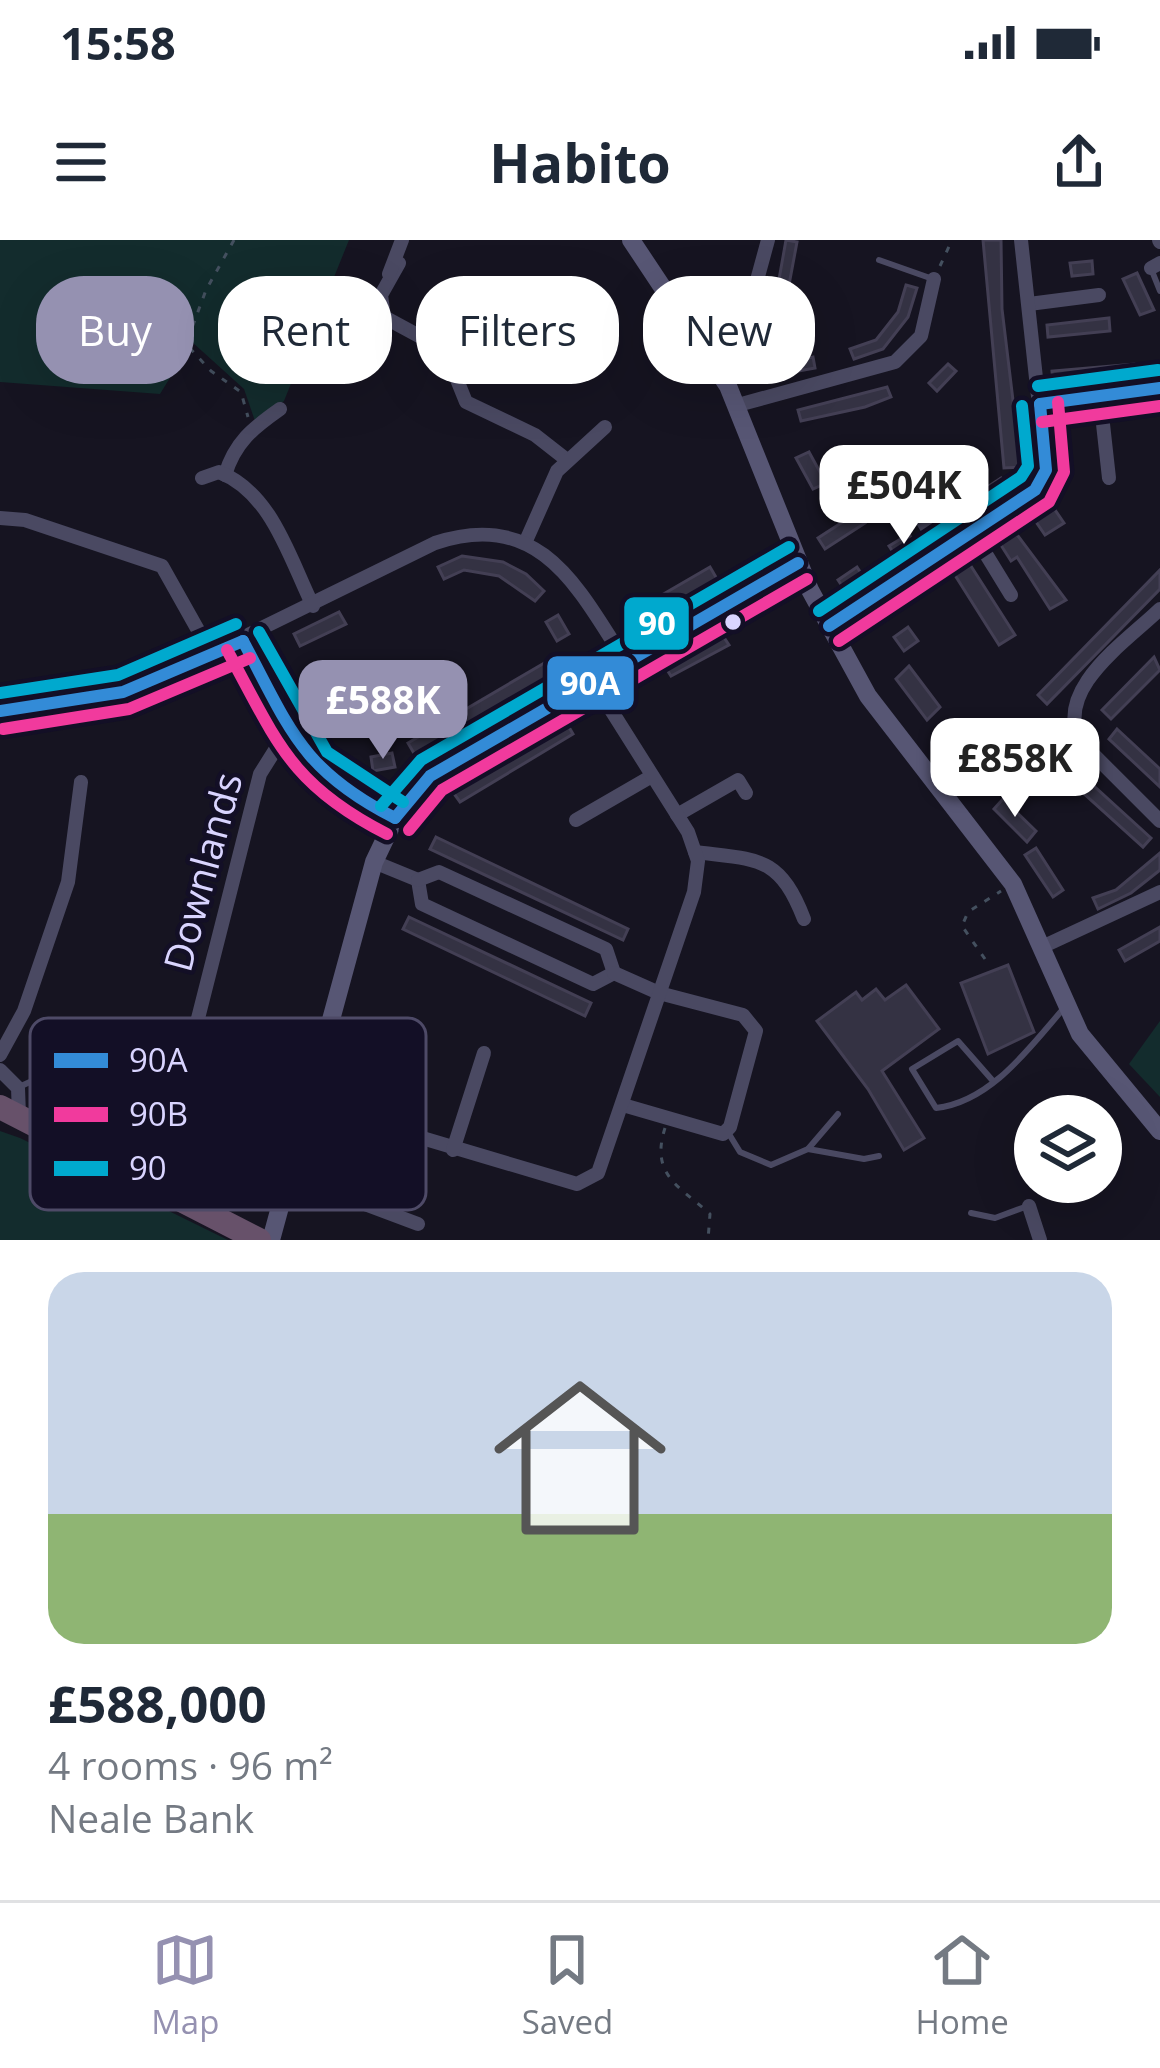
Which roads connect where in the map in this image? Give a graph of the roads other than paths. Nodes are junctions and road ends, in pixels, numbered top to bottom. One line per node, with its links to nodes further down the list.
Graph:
1 (402, 240): 11 (street)
2 (631, 240): 13 (main road)
3 (768, 240): 13 (street)
4 (1021, 240): 10 (street)
5 (879, 260): 7 (lane)
6 (1155, 265): 8 (lane)
7 (934, 279): 17 (street)
8 (1160, 291)
9 (1099, 295): 10 (street)
10 (1029, 304): 16 (street)
11 (416, 334)
12 (459, 384): 20 (street)
13 (728, 386): 17 (main road)
14 (1160, 388): 15 (street)
15 (1100, 397): 16 (street); 23 (street)
16 (1040, 404): 26 (street)
17 (738, 405): 29 (main road)
18 (280, 409): 21 (street)
19 (605, 427): 20 (street)
20 (567, 460): 27 (street)
21 (226, 475): 22 (street); 31 (street)
22 (202, 478)
23 (1109, 478)
24 (913, 505): 28 (street)
25 (0, 518): 35 (street)
26 (973, 532): 28 (street); 30 (street)
27 (525, 543): 31 (street); 36 (street)
28 (942, 553): 33 (street)
29 (798, 563): 33 (main road); 36 (main road)
30 (1011, 595)
31 (314, 606): 34 (street)
32 (1160, 609): 46 (street)
33 (829, 626): 52 (main road)
34 (243, 640): 35 (street); 39 (street)
35 (212, 655): 38 (street)
36 (627, 664): 37 (main road)
37 (594, 683): 40 (street); 44 (main road)
38 (0, 711)
39 (286, 731): 44 (street); 56 (street, Downlands)
40 (652, 776): 43 (street); 45 (street)
41 (80, 782): 59 (street)
42 (746, 793): 43 (street)
43 (676, 814): 47 (street)
44 (395, 818): 48 (main road)
45 (577, 820)
46 (1160, 821)
47 (695, 852): 51 (street); 54 (street)
48 (374, 862): 49 (street); 57 (main road)
49 (418, 880): 53 (street); 53 (street)
50 (1160, 892): 52 (street)
51 (804, 920)
52 (1043, 946): 55 (main road)
53 (614, 973): 54 (street)
54 (659, 993): 64 (street); 67 (street)
55 (1066, 1005): 62 (lane); 68 (main road)
56 (198, 1018)
57 (331, 1018)
58 (484, 1053): 71 (street)
59 (0, 1055)
60 (0, 1070): 63 (street)
61 (30, 1082): 63 (lane)
62 (992, 1082): 62 (lane)
63 (18, 1088): 65 (street)
64 (623, 1105): 67 (street); 71 (street)
65 (9, 1111)
66 (838, 1114): 70 (lane)
67 (727, 1130): 70 (lane)
68 (1160, 1131)
69 (426, 1141): 71 (street)
70 (808, 1149): 72 (lane)
71 (453, 1150)
72 (879, 1156)
73 (1029, 1206): 77 (lane); 81 (street)
74 (202, 1210): 79 (highway)
75 (280, 1210): 80 (main road)
76 (383, 1210): 78 (street)
77 (971, 1213)
78 (418, 1223)
79 (260, 1240)
80 (271, 1240)
81 (1040, 1240)

